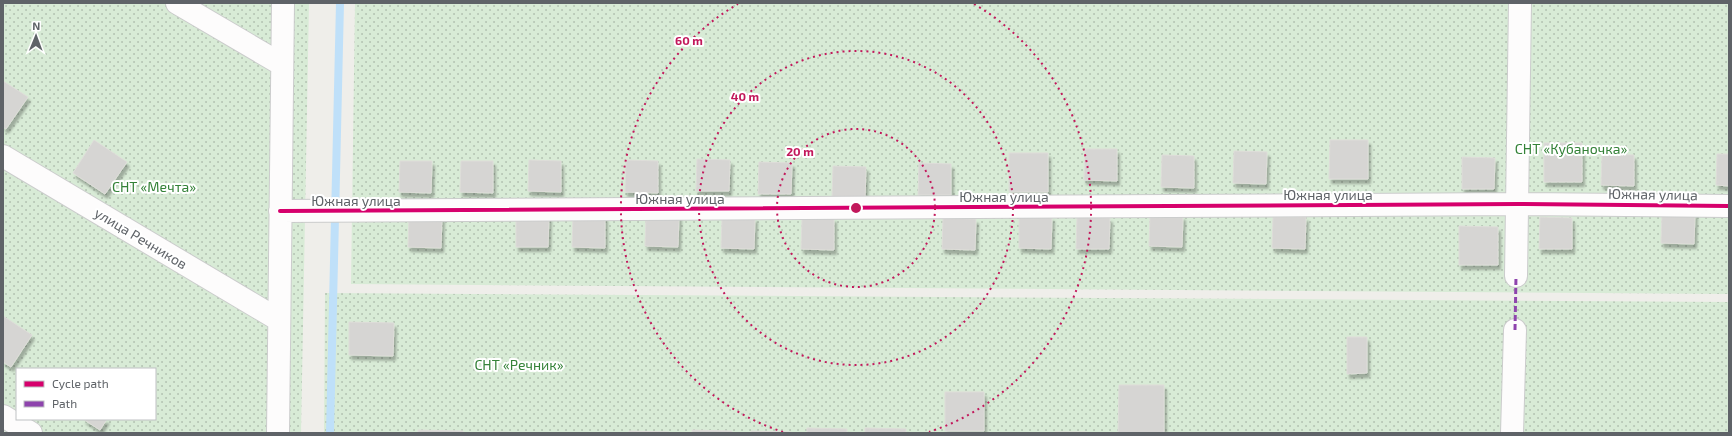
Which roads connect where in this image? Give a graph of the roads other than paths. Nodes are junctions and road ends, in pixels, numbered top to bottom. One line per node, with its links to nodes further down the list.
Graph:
1 (177, 3): 4 (street)
2 (283, 3): 4 (street)
3 (1520, 3): 6 (street)
4 (281, 64): 8 (street)
5 (3, 156): 10 (street, улица Речников)
6 (1518, 204): 7 (street, Южная улица); 8 (street, Южная улица); 9 (street)
7 (1729, 206)
8 (280, 212): 10 (street)
9 (1516, 276)
10 (280, 320): 14 (street)
11 (1515, 330): 15 (street)
12 (3, 416): 13 (street)
13 (31, 433)
14 (278, 433)
15 (1512, 433)

